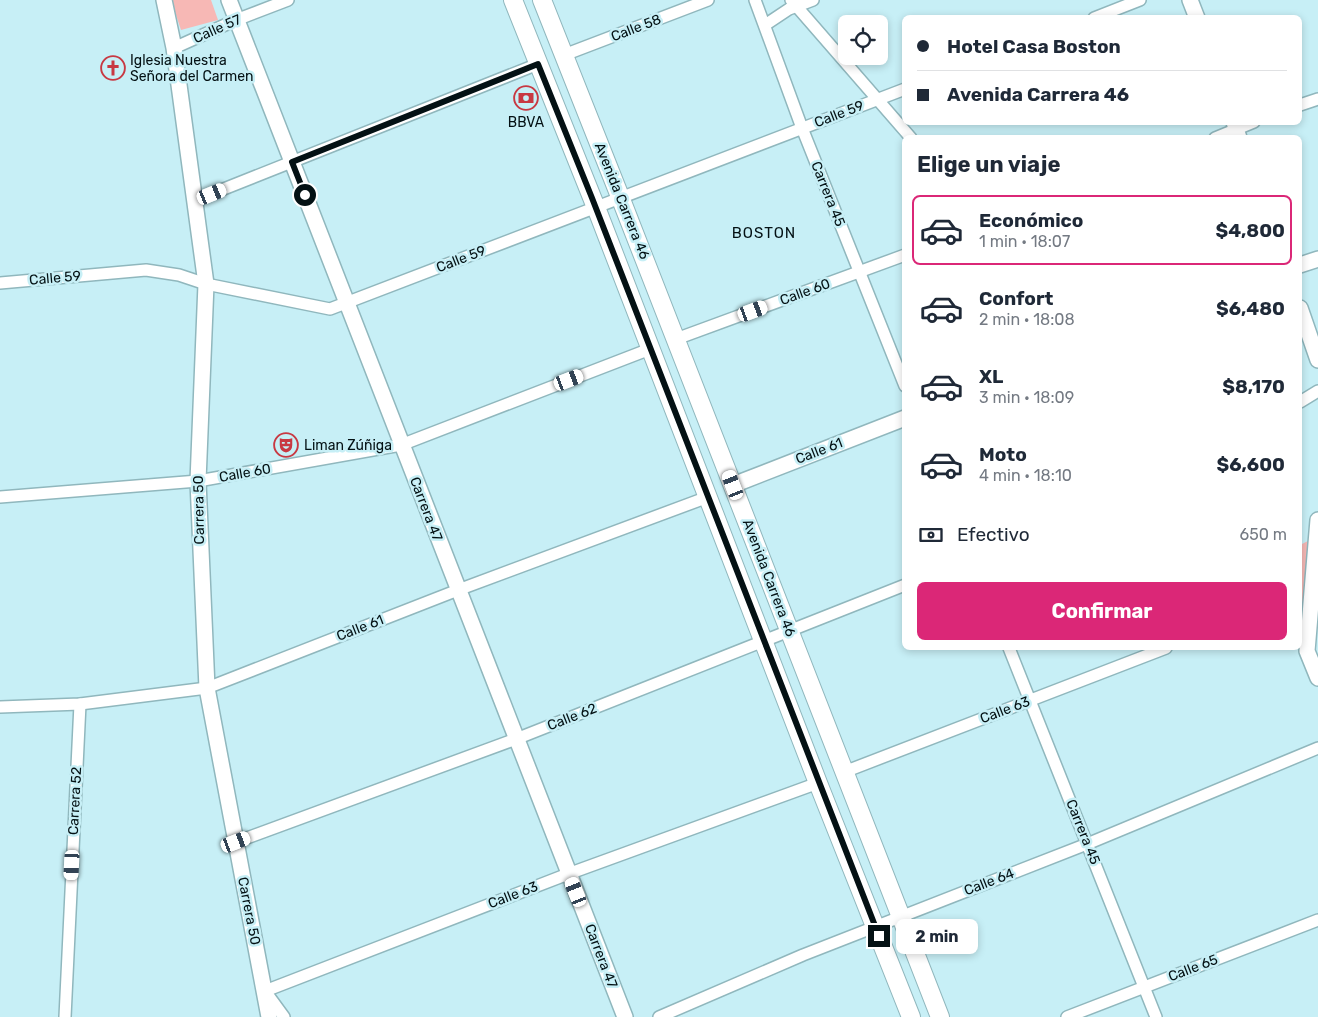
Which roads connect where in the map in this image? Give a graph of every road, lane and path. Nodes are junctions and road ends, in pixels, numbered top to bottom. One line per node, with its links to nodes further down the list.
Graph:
1 (164, 0): 16 (street, Carrera 50)
2 (229, 0): 14 (street, Carrera 47)
3 (288, 0): 14 (street, Calle 57)
4 (513, 0): 18 (main road, Avenida Carrera 46)
5 (542, 0): 17 (main road, Avenida Carrera 46)
6 (708, 0): 17 (street, Calle 58)
7 (755, 0): 15 (street, Carrera 45)
8 (813, 0): 11 (street)
9 (1140, 0): 12 (street)
10 (1190, 0): 13 (street)
11 (794, 3): 15 (street); 20 (street)
12 (1102, 15)
13 (1195, 15)
14 (236, 20): 16 (street, Calle 57); 27 (street, Carrera 47)
15 (765, 25): 23 (street, Carrera 45)
16 (174, 48): 29 (street, Carrera 50)
17 (564, 55): 28 (main road, Avenida Carrera 46)
18 (538, 64): 27 (street); 30 (main road, Avenida Carrera 46)
19 (902, 90): 20 (street, Calle 59)
20 (878, 99): 23 (street, Calle 59); 25 (street)
21 (1318, 99): 22 (street)
22 (1302, 104)
23 (802, 128): 28 (street, Calle 59); 34 (street, Carrera 45)
24 (1236, 130): 26 (street)
25 (908, 135)
26 (1223, 135)
27 (292, 162): 29 (street); 37 (street, Carrera 47)
28 (621, 197): 30 (street, Calle 59); 39 (main road, Avenida Carrera 46)
29 (196, 200): 36 (street, Carrera 50)
30 (595, 207): 37 (street, Calle 59); 40 (main road, Avenida Carrera 46)
31 (902, 256): 34 (street, Calle 60)
32 (1318, 259): 33 (street)
33 (1302, 265)
34 (859, 271): 39 (street, Calle 60); 42 (street, Carrera 45)
35 (0, 283): 36 (street, Calle 59)
36 (206, 284): 37 (street, Calle 59); 47 (street, Carrera 50)
37 (346, 302): 46 (street, Carrera 47)
38 (1302, 314): 41 (street)
39 (676, 339): 48 (main road, Avenida Carrera 46)
40 (650, 349): 46 (street, Calle 60); 50 (main road, Avenida Carrera 46)
41 (1318, 360)
42 (902, 378)
43 (1318, 391): 44 (street)
44 (1302, 401)
45 (902, 419): 48 (street, Calle 61)
46 (402, 445): 47 (street, Calle 60); 55 (street, Carrera 47)
47 (198, 481): 49 (street, Calle 60); 64 (street, Carrera 50)
48 (733, 485): 57 (main road, Avenida Carrera 46)
49 (0, 497)
50 (708, 497): 55 (street, Calle 61); 59 (main road, Avenida Carrera 46)
51 (1318, 520): 52 (street)
52 (1316, 551): 53 (street)
53 (1312, 579): 56 (street); 62 (street)
54 (902, 586): 57 (street, Calle 62)
55 (458, 590): 64 (street, Calle 61); 68 (street, Carrera 47)
56 (1318, 594)
57 (790, 631): 59 (street, Calle 62); 70 (main road, Avenida Carrera 46)
58 (1302, 639): 62 (street)
59 (764, 641): 68 (street, Calle 62); 71 (main road, Avenida Carrera 46)
60 (1009, 650): 65 (street, Carrera 45)
61 (1161, 650): 65 (street, Calle 63)
62 (1307, 651): 63 (street)
63 (1318, 678)
64 (207, 688): 66 (street, Calle 61); 72 (street, Carrera 50)
65 (1030, 700): 70 (street, Calle 63); 73 (street, Carrera 45)
66 (80, 704): 67 (street, Calle 61); 80 (street, Carrera 52)
67 (0, 707)
68 (516, 738): 72 (street, Calle 62); 74 (street, Carrera 47)
69 (1318, 748): 73 (street, Calle 64)
70 (844, 772): 75 (main road, Avenida Carrera 46)
71 (818, 783): 74 (street, Calle 63); 77 (main road, Avenida Carrera 46)
72 (236, 842): 79 (street, Carrera 50)
73 (1088, 844): 75 (street, Calle 64); 78 (street, Carrera 45)
74 (568, 874): 79 (street, Calle 63); 83 (street, Carrera 47)
75 (901, 916): 77 (street, Calle 64); 86 (main road, Avenida Carrera 46)
76 (1318, 920): 78 (street, Calle 65)
77 (875, 926): 84 (street, Calle 64); 85 (main road, Avenida Carrera 46)
78 (1144, 987): 87 (street, Calle 65); 88 (street, Carrera 45)
79 (265, 991): 81 (street, Carrera 50); 82 (street)
80 (65, 1017)
81 (269, 1017)
82 (284, 1017)
83 (625, 1017)
84 (659, 1017)
85 (911, 1017)
86 (940, 1017)
87 (1067, 1017)
88 (1156, 1017)

